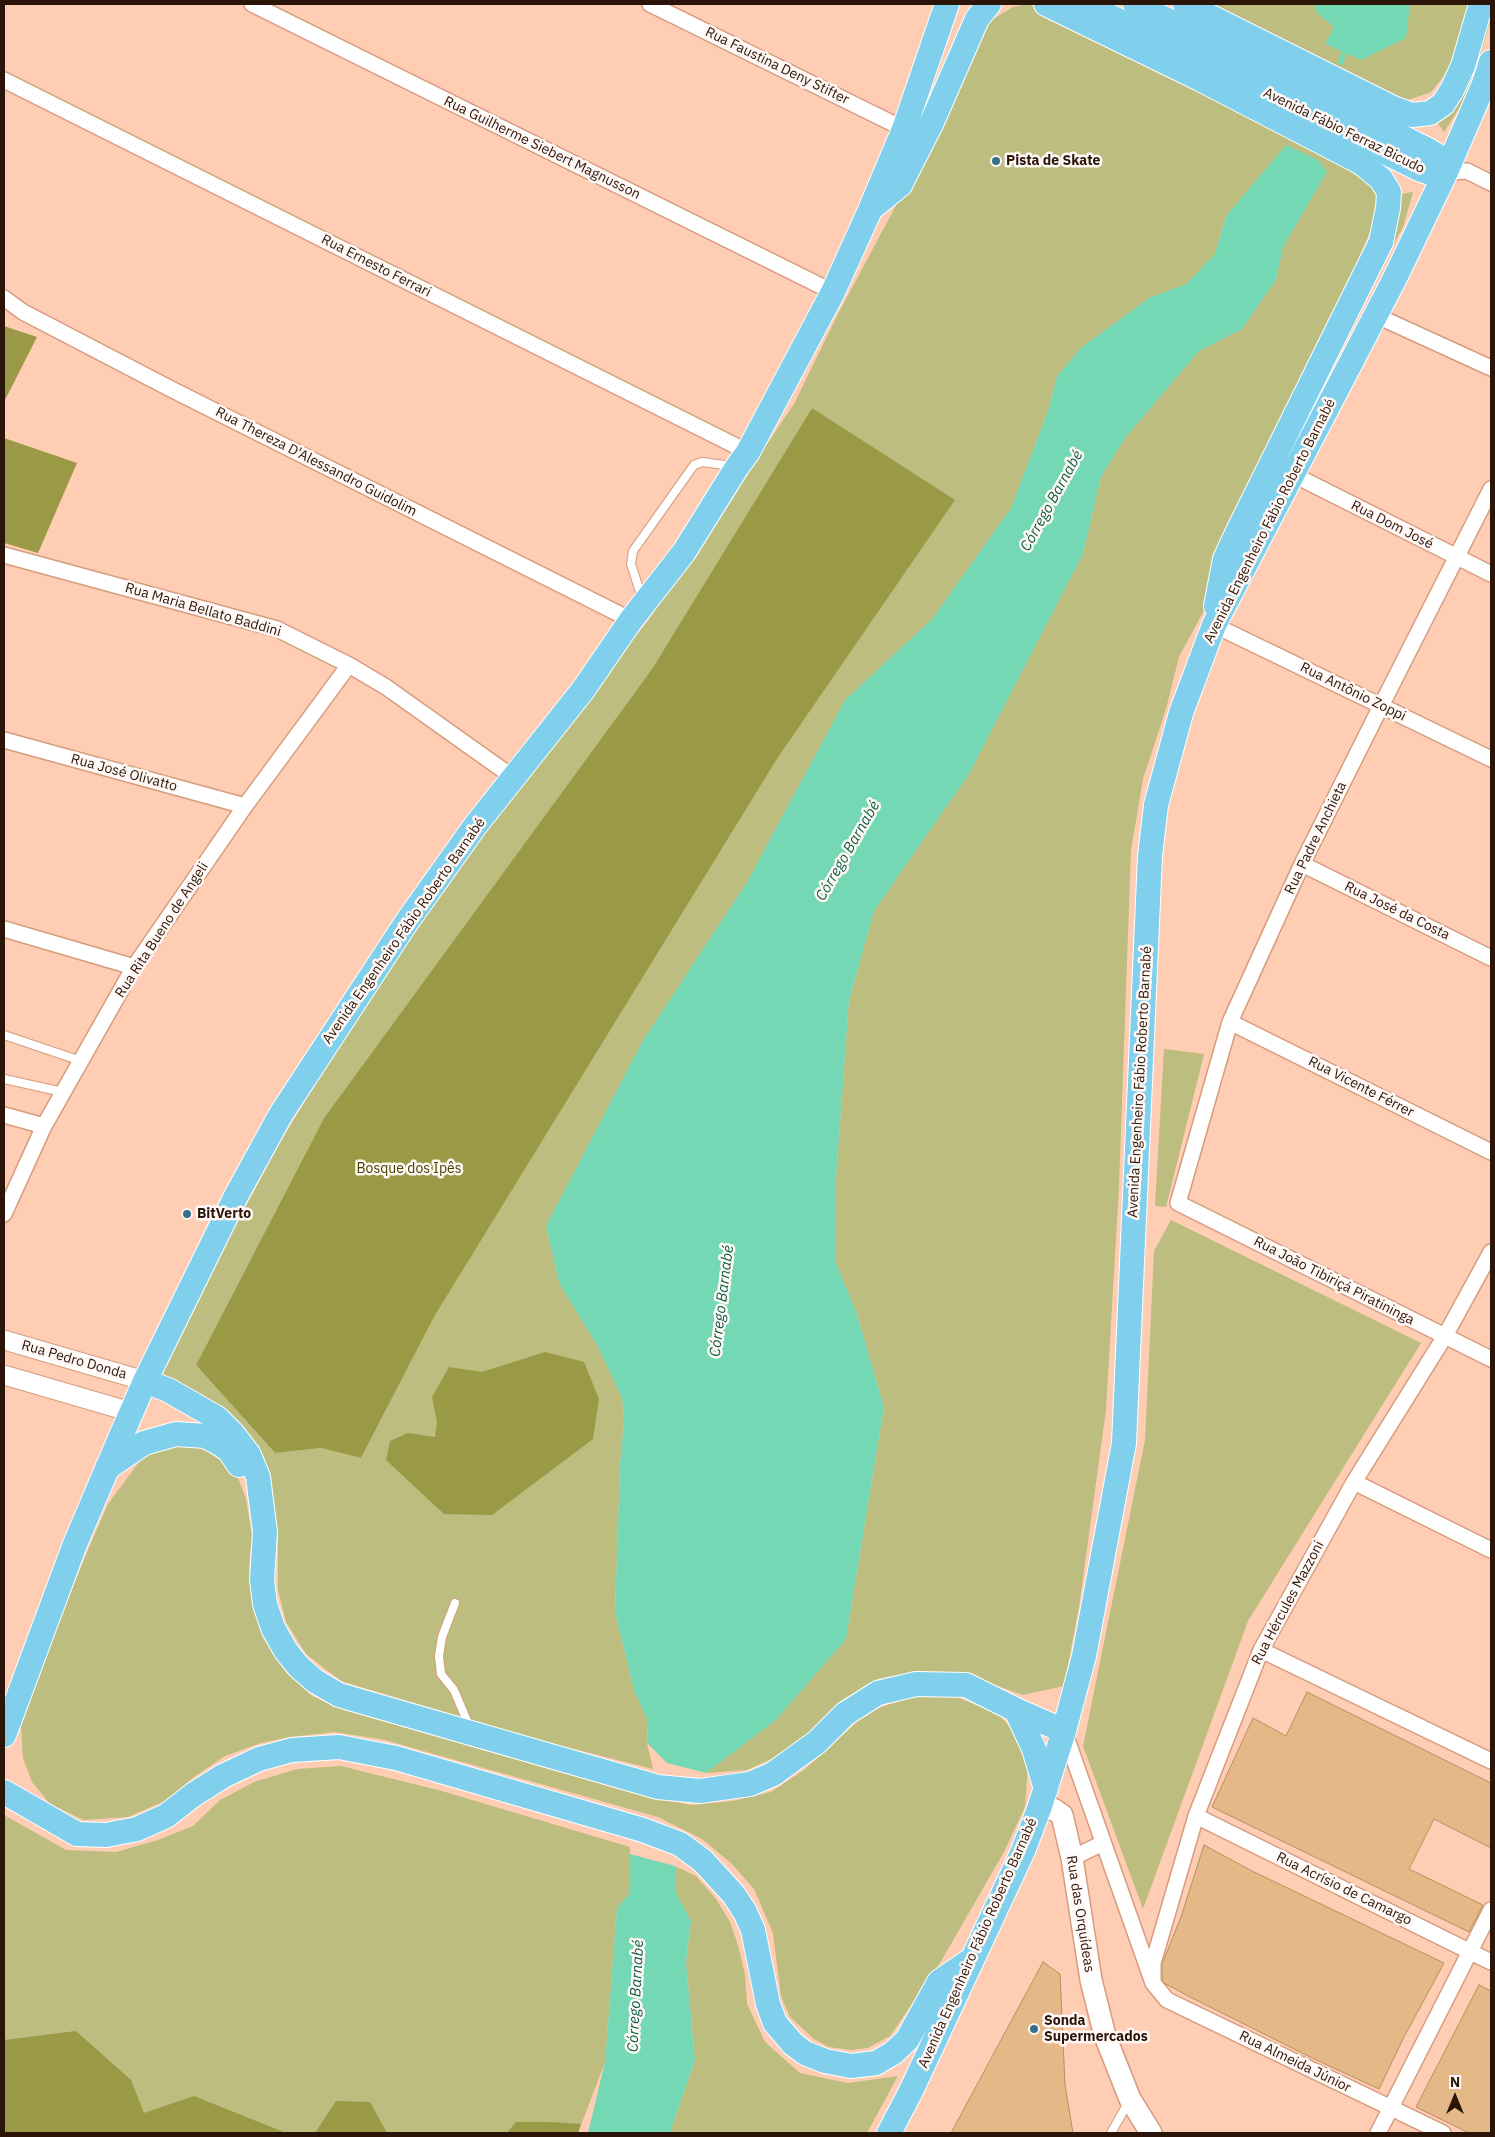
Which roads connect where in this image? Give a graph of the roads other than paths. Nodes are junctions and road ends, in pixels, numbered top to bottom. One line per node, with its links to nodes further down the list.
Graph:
1 (252, 4): 17 (street, Rua Guilherme Siebert Magnusson)
2 (650, 4): 12 (street, Rua Faustina Deny Stifter)
3 (947, 4): 12 (main road, Avenida Engenheiro Fábio Roberto Barnabé)
4 (990, 4): 15 (main road)
5 (1046, 4): 16 (main road)
6 (1085, 4): 13 (main road, Avenida Fábio Ferraz Bicudo)
7 (1135, 4): 13 (main road, Avenida Fábio Ferraz Bicudo)
8 (1185, 4): 9 (main road)
9 (1481, 4)
10 (1491, 62): 13 (main road, Avenida Engenheiro Fábio Roberto Barnabé)
11 (4, 80): 21 (street, Rua Ernesto Ferrari)
12 (904, 129): 15 (main road, Avenida Engenheiro Fábio Roberto Barnabé)
13 (1446, 172): 14 (street); 19 (main road, Avenida Engenheiro Fábio Roberto Barnabé)
14 (1491, 183)
15 (870, 210): 17 (main road, Avenida Engenheiro Fábio Roberto Barnabé)
16 (1374, 255): 19 (main road); 28 (main road)
17 (834, 292): 21 (main road, Avenida Engenheiro Fábio Roberto Barnabé)
18 (4, 298): 27 (street, Rua Thereza D'Alessandro Guidolim)
19 (1375, 315): 20 (street); 22 (main road, Avenida Engenheiro Fábio Roberto Barnabé)
20 (1491, 368)
21 (742, 460): 27 (main road, Avenida Engenheiro Fábio Roberto Barnabé); 27 (lane)
22 (1294, 475): 25 (street, Rua Dom José); 28 (main road, Avenida Engenheiro Fábio Roberto Barnabé)
23 (1491, 489): 25 (street, Rua Padre Anchieta)
24 (4, 555): 29 (street, Rua Maria Bellato Baddini)
25 (1456, 558): 26 (street, Rua Dom José); 30 (street, Rua Padre Anchieta)
26 (1491, 574)
27 (637, 612): 33 (main road, Avenida Engenheiro Fábio Roberto Barnabé)
28 (1214, 625): 30 (street, Rua Antônio Zoppi); 63 (main road, Avenida Engenheiro Fábio Roberto Barnabé)
29 (349, 665): 33 (street, Rua Maria Bellato Baddini); 34 (street, Rua Rita Bueno de Angeli)
30 (1380, 706): 32 (street, Rua Antônio Zoppi); 35 (street, Rua Padre Anchieta)
31 (4, 740): 34 (street, Rua José Olivatto)
32 (1491, 759)
33 (514, 778): 54 (main road, Avenida Engenheiro Fábio Roberto Barnabé)
34 (245, 806): 38 (street, Rua Rita Bueno de Angeli)
35 (1302, 864): 37 (street, Rua José da Costa); 39 (street, Rua Padre Anchieta)
36 (4, 929): 38 (street)
37 (1491, 958)
38 (134, 966): 41 (street, Rua Rita Bueno de Angeli)
39 (1230, 1022): 46 (street, Rua Vicente Férrer); 47 (street, Rua Padre Anchieta)
40 (4, 1036): 41 (lane)
41 (81, 1060): 43 (street, Rua Rita Bueno de Angeli)
42 (4, 1079): 43 (lane)
43 (63, 1092): 45 (street, Rua Rita Bueno de Angeli)
44 (4, 1115): 45 (street)
45 (44, 1126): 48 (street, Rua Rita Bueno de Angeli)
46 (1491, 1152)
47 (1178, 1203): 50 (street, Rua João Tibiriçá Piratininga)
48 (4, 1214)
49 (1491, 1252): 50 (street, Rua Hércules Mazzoni)
50 (1445, 1336): 52 (street, Rua João Tibiriçá Piratininga); 57 (street, Rua Hércules Mazzoni)
51 (4, 1340): 54 (street, Rua Pedro Donda)
52 (1491, 1359)
53 (4, 1375): 55 (street)
54 (145, 1380): 55 (main road, Avenida Engenheiro Fábio Roberto Barnabé); 58 (main road)
55 (131, 1412): 56 (main road, Avenida Engenheiro Fábio Roberto Barnabé)
56 (107, 1468): 58 (main road); 65 (main road, Avenida Engenheiro Fábio Roberto Barnabé)
57 (1354, 1482): 59 (street); 61 (street, Rua Hércules Mazzoni)
58 (261, 1503): 64 (main road)
59 (1491, 1550)
60 (454, 1603): 64 (lane)
61 (1261, 1650): 66 (street); 69 (street, Rua Hércules Mazzoni)
62 (1016, 1710): 63 (main road); 64 (main road); 68 (main road)
63 (1064, 1731): 68 (main road, Avenida Engenheiro Fábio Roberto Barnabé); 70 (street)
64 (473, 1735)
65 (4, 1736)
66 (1491, 1761)
67 (4, 1792): 74 (main road)
68 (1043, 1799): 71 (main road, Rua das Orquídeas); 74 (main road, Avenida Engenheiro Fábio Roberto Barnabé)
69 (1196, 1816): 73 (street, Rua Acrísio de Camargo); 76 (street, Rua Hércules Mazzoni)
70 (1103, 1843): 71 (street); 76 (street)
71 (1072, 1858): 77 (main road, Rua das Orquídeas)
72 (1491, 1910): 73 (street)
73 (1470, 1952): 75 (street, Rua Acrísio de Camargo); 78 (street)
74 (971, 1960): 79 (main road, Avenida Engenheiro Fábio Roberto Barnabé)
75 (1491, 1962)
76 (1153, 1983): 78 (street, Rua Almeida Júnior)
77 (1130, 2099): 80 (lane); 81 (main road, Rua das Orquídeas)
78 (1391, 2109): 82 (street); 83 (street, Rua Almeida Júnior)
79 (889, 2133)
80 (1111, 2133)
81 (1151, 2133)
82 (1378, 2133)
83 (1443, 2133)

